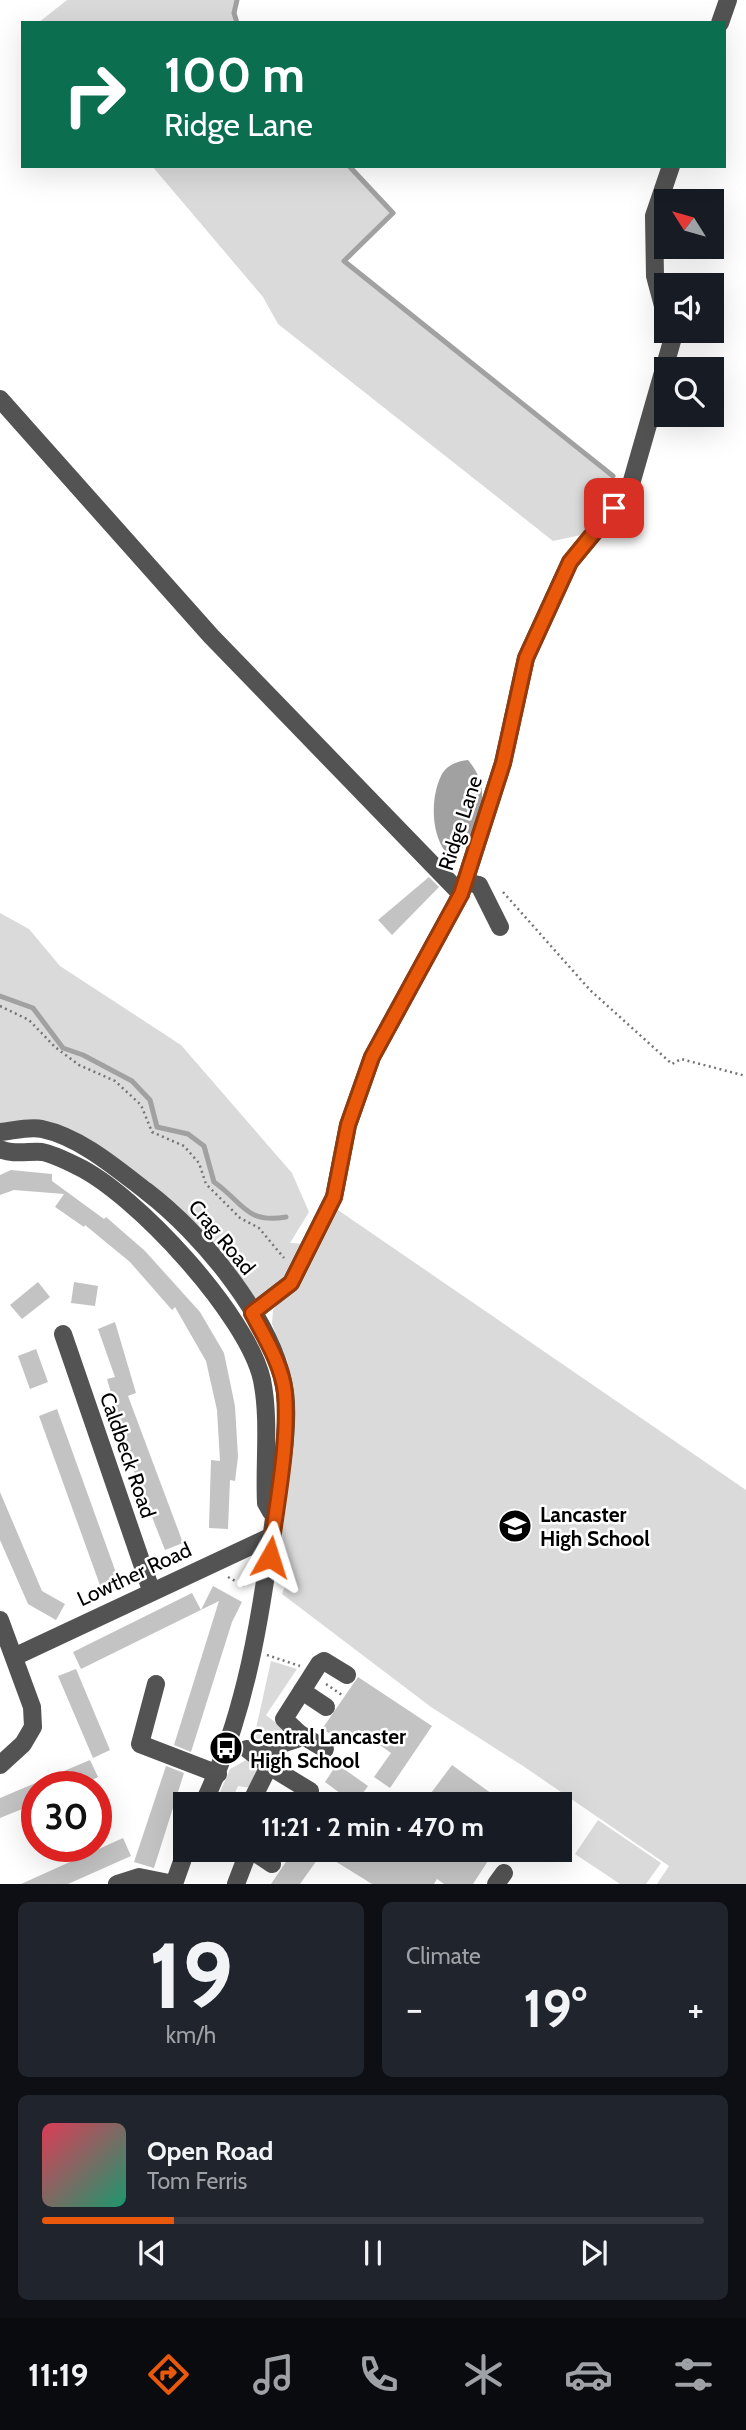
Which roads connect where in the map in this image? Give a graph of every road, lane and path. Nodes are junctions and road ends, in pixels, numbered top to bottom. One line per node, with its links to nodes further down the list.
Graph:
1 (727, 0): 2 (street)
2 (721, 21)
3 (670, 168): 4 (street)
4 (655, 273)
5 (671, 343): 7 (street, Ridge Lane)
6 (0, 399): 7 (street)
7 (463, 888): 9 (street); 14 (street, Ridge Lane)
8 (499, 888): 11 (path)
9 (500, 927)
10 (0, 1006): 14 (path)
11 (746, 1076)
12 (0, 1132): 15 (street, Crag Road)
13 (0, 1149): 17 (street, Crag Road)
14 (296, 1272): 15 (street, Ridge Lane)
15 (252, 1313): 17 (street, Crag Road)
16 (63, 1334): 19 (street, Caldbeck Road)
17 (273, 1527): 18 (street, Lowther Road); 20 (street, Crag Road)
18 (207, 1565): 19 (street, Lowther Road); 20 (path)
19 (151, 1591): 22 (street, Lowther Road)
20 (264, 1598): 28 (street, Crag Road)
21 (0, 1620): 22 (street)
22 (16, 1656): 31 (street)
23 (348, 1675): 25 (street)
24 (156, 1684): 33 (street)
25 (302, 1691): 26 (street); 27 (street)
26 (326, 1707)
27 (300, 1734): 29 (street); 30 (street)
28 (231, 1742): 30 (street); 33 (street, Crag Road)
29 (325, 1749)
30 (254, 1753): 32 (street)
31 (0, 1765)
32 (269, 1766): 34 (street); 36 (street)
33 (218, 1774): 35 (street, Crag Road)
34 (310, 1791)
35 (209, 1792)
36 (256, 1792)
37 (182, 1862): 42 (street)
38 (245, 1862): 43 (street)
39 (269, 1862): 40 (street)
40 (272, 1864)
41 (117, 1884): 42 (street)
42 (174, 1884)
43 (236, 1884)

